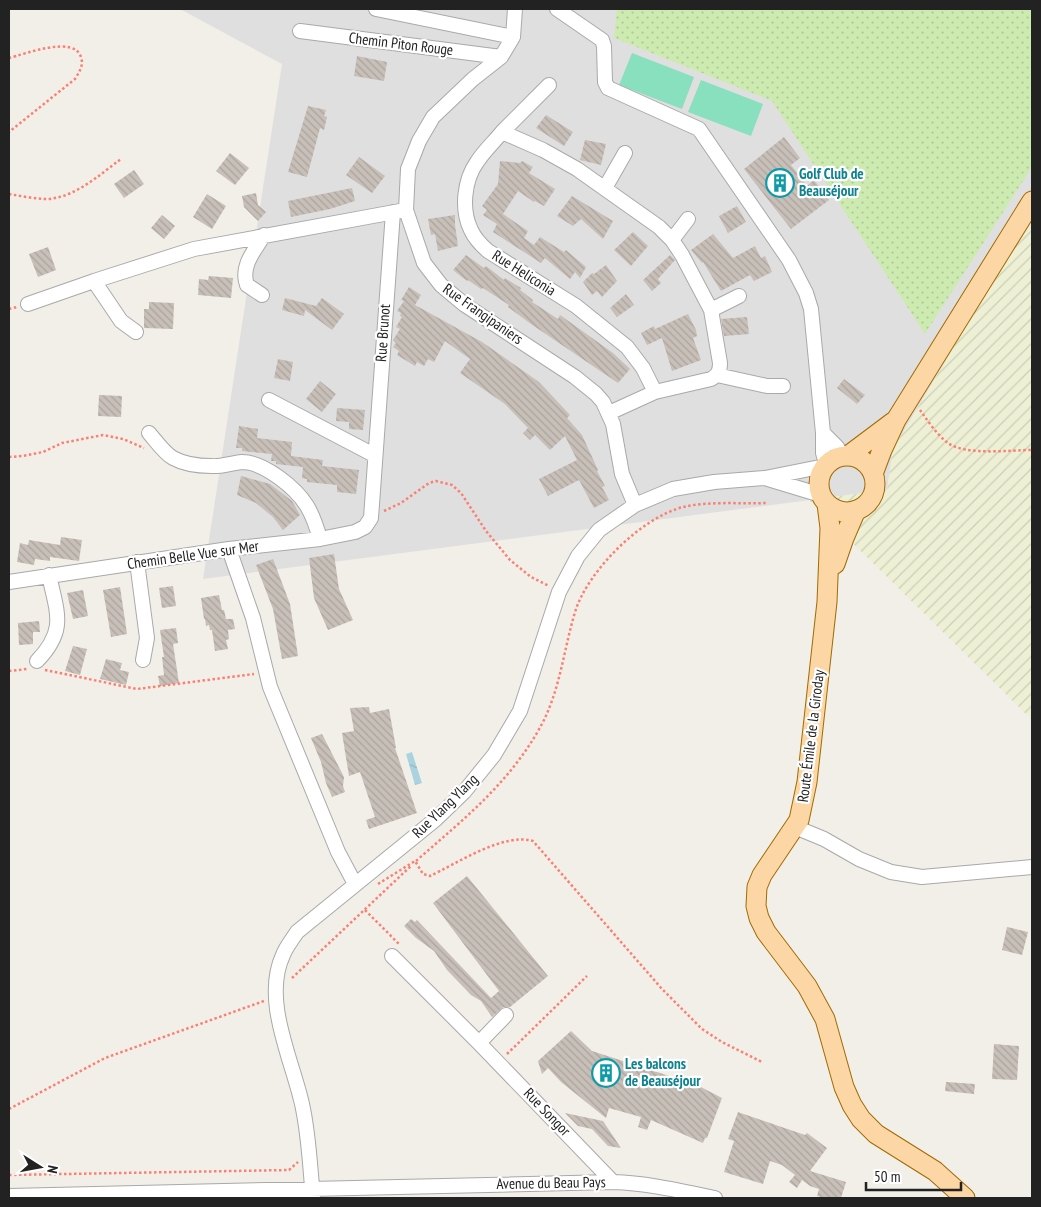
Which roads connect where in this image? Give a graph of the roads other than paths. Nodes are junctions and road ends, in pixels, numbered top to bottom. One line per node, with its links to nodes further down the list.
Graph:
1 (376, 9): 5 (street, Chemin Piton Rouge)
2 (515, 9): 5 (street, Rue Frangipaniers)
3 (556, 9): 29 (street)
4 (300, 31): 6 (street, Chemin Piton Rouge)
5 (513, 36): 6 (street, Rue Frangipaniers)
6 (501, 57): 12 (street, Rue Frangipaniers)
7 (549, 85): 8 (street, Rue Heliconia)
8 (502, 132): 10 (street); 24 (street, Rue Heliconia)
9 (625, 153): 10 (street)
10 (604, 188): 15 (street)
11 (1032, 201): 27 (main road)
12 (399, 211): 14 (street); 26 (street, Rue Frangipaniers); 30 (street, Rue Brunot)
13 (688, 219): 15 (street)
14 (264, 235): 16 (street); 17 (street)
15 (672, 240): 20 (street)
16 (94, 281): 19 (street); 21 (street)
17 (262, 295)
18 (739, 296): 20 (street)
19 (28, 304)
20 (711, 310): 22 (street)
21 (136, 332)
22 (717, 375): 23 (street); 24 (street)
23 (783, 386)
24 (656, 392): 26 (street)
25 (269, 400): 30 (street)
26 (609, 413): 36 (street, Rue Frangipaniers)
27 (896, 420): 31 (main road); 33 (main road)
28 (149, 433): 39 (street)
29 (823, 433): 31 (street); 32 (street)
30 (374, 455): 38 (street, Rue Brunot)
31 (846, 455): 32 (main road); 33 (main road)
32 (825, 465): 34 (street); 35 (main road)
33 (873, 474): 37 (main road)
34 (765, 478): 35 (street); 36 (street, Rue Ylang Ylang)
35 (824, 500): 37 (main road); 44 (main road)
36 (635, 505): 49 (street, Rue Ylang Ylang)
37 (856, 510): 44 (main road)
38 (371, 518): 39 (street, Chemin Belle Vue sur Mer)
39 (320, 539): 40 (street, Chemin Belle Vue sur Mer)
40 (228, 549): 41 (street, Chemin Belle Vue sur Mer); 49 (street)
41 (137, 562): 42 (street, Chemin Belle Vue sur Mer); 45 (street)
42 (49, 575): 43 (street, Chemin Belle Vue sur Mer); 46 (street)
43 (9, 582)
44 (827, 602): 47 (main road, Route Émile de la Giroday)
45 (144, 660)
46 (37, 666)
47 (796, 827): 48 (street); 57 (main road, Route Émile de la Giroday)
48 (1032, 868)
49 (355, 884): 54 (street, Rue Ylang Ylang)
50 (392, 956): 52 (street, Rue Songor)
51 (506, 1015): 52 (street)
52 (479, 1043): 53 (street, Rue Songor)
53 (613, 1182): 54 (street, Avenue du Beau Pays); 56 (street, Avenue du Beau Pays)
54 (313, 1194): 55 (street, Avenue du Beau Pays)
55 (9, 1196)
56 (715, 1198)
57 (965, 1198)

